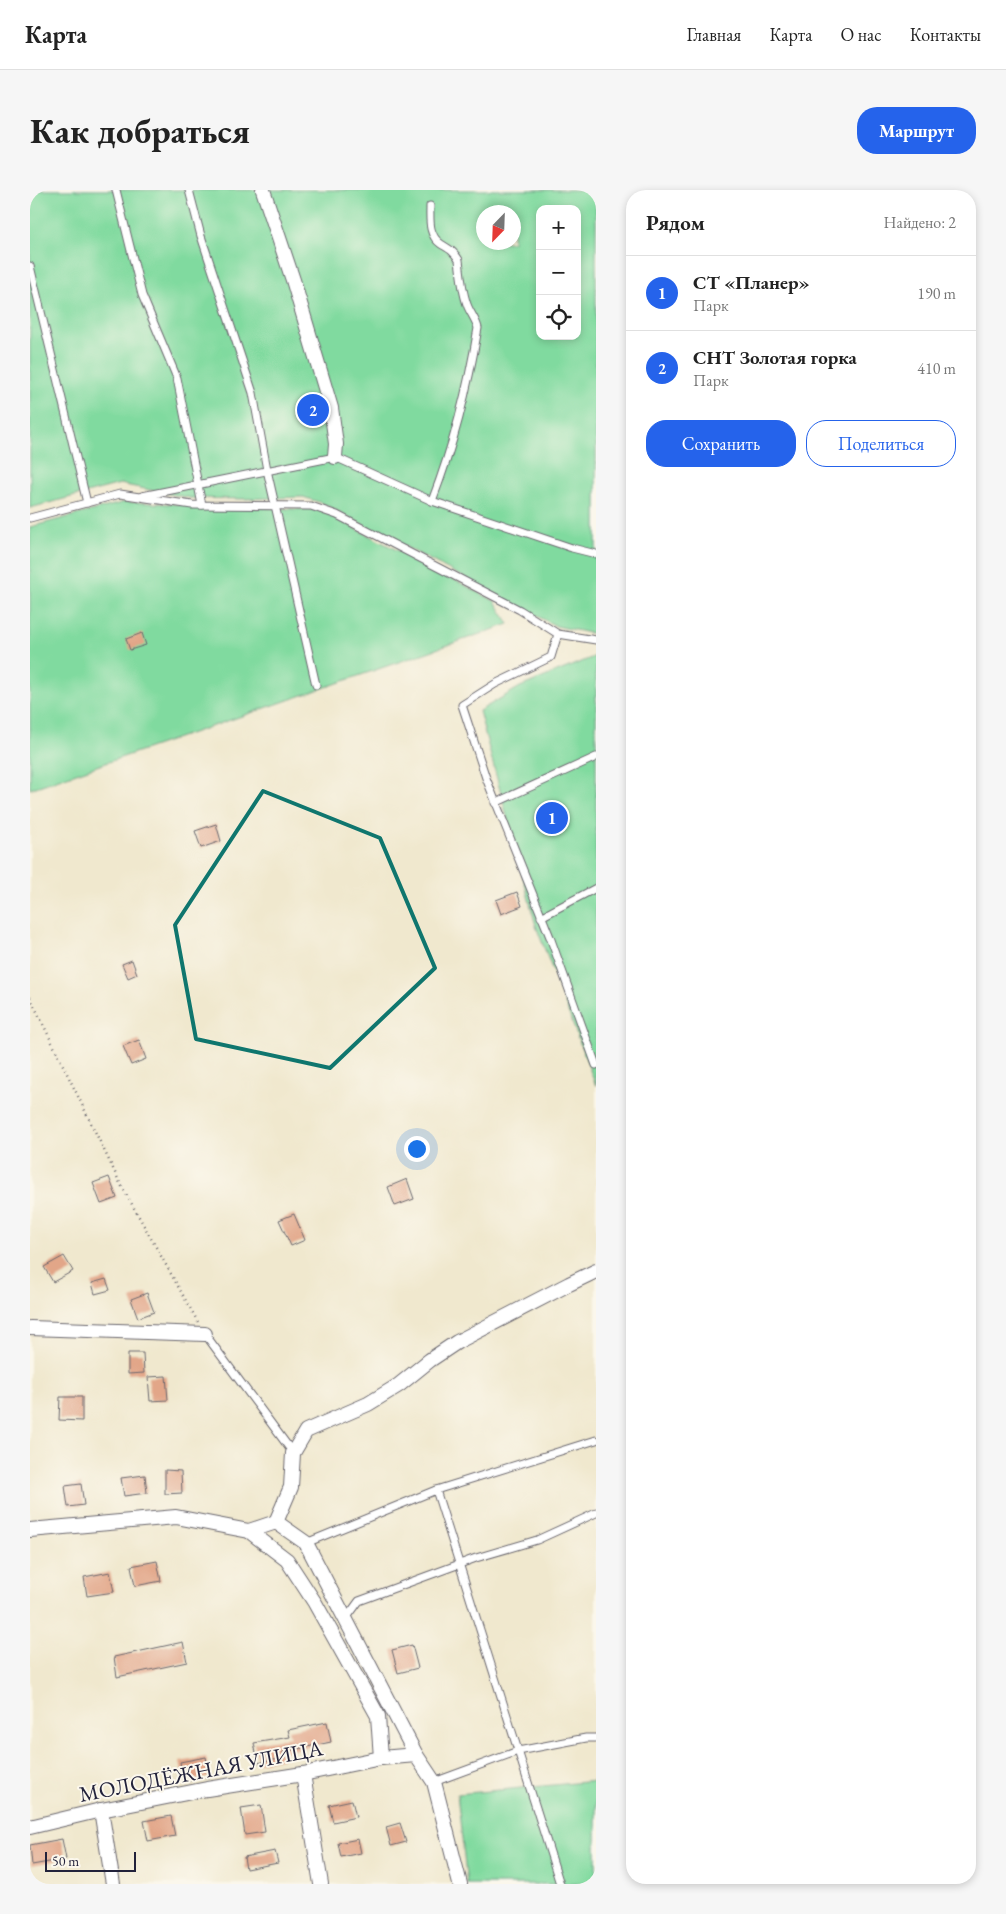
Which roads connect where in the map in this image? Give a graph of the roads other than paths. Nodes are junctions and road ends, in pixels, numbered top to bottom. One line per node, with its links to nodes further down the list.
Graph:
1 (116, 190): 8 (lane)
2 (188, 190): 7 (lane)
3 (263, 190): 6 (street)
4 (430, 206): 10 (lane)
5 (30, 266): 11 (lane)
6 (334, 456): 7 (lane); 10 (lane)
7 (267, 470): 8 (lane); 13 (lane)
8 (197, 484): 9 (lane); 12 (lane)
9 (137, 497): 11 (lane); 12 (lane)
10 (432, 501): 15 (lane)
11 (87, 503): 14 (lane)
12 (202, 506): 13 (lane)
13 (276, 506): 16 (lane); 18 (lane)
14 (30, 518)
15 (596, 554)
16 (558, 634): 17 (lane); 20 (lane)
17 (596, 640)
18 (316, 684)
19 (596, 757): 20 (lane)
20 (496, 803): 22 (lane)
21 (596, 888): 22 (lane)
22 (541, 917): 23 (lane)
23 (596, 1065)
24 (596, 1271): 28 (street)
25 (30, 1328): 26 (street)
26 (205, 1334): 28 (lane)
27 (596, 1440): 29 (lane)
28 (293, 1453): 31 (street)
29 (436, 1490): 34 (lane); 35 (lane)
30 (596, 1512): 35 (lane)
31 (276, 1522): 33 (street); 34 (street)
32 (30, 1530): 33 (street)
33 (249, 1530): 40 (street)
34 (306, 1543): 36 (street)
35 (459, 1565): 36 (lane); 38 (lane)
36 (344, 1620): 39 (street)
37 (596, 1738): 38 (lane)
38 (518, 1751): 42 (lane); 48 (lane)
39 (416, 1755): 40 (street, МОЛОДЁЖНАЯ УЛИЦА); 42 (street)
40 (381, 1758): 41 (street, МОЛОДЁЖНАЯ УЛИЦА)
41 (304, 1774): 43 (street, МОЛОДЁЖНАЯ УЛИЦА); 46 (street)
42 (434, 1782): 47 (street)
43 (101, 1810): 44 (street, МОЛОДЁЖНАЯ УЛИЦА); 45 (street)
44 (30, 1827)
45 (113, 1884)
46 (321, 1884)
47 (460, 1884)
48 (560, 1884)

